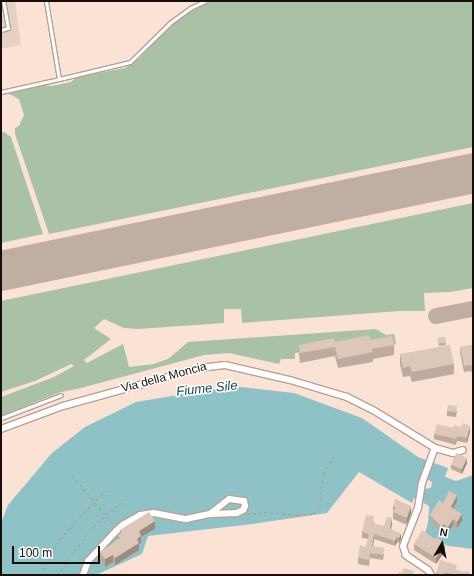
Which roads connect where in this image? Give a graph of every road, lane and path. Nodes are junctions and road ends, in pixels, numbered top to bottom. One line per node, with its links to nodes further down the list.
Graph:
1 (3, 1): 4 (lane)
2 (46, 1): 5 (lane)
3 (205, 1): 5 (lane)
4 (1, 30)
5 (59, 79): 6 (lane)
6 (1, 92)
7 (61, 395): 8 (lane)
8 (1, 418)
9 (1, 429): 10 (street, Via della Moncia)
10 (436, 448): 11 (street, Via della Moncia); 24 (street)
11 (463, 450)
12 (333, 457): 17 (path)
13 (72, 475): 16 (path)
14 (110, 489): 16 (path)
15 (126, 500): 19 (path)
16 (95, 502): 19 (path); 21 (path)
17 (237, 513): 18 (street); 18 (street)
18 (210, 514): 23 (street)
19 (106, 515): 20 (path); 22 (path)
20 (114, 525)
21 (40, 575)
22 (58, 575)
23 (83, 575)
24 (431, 575)

